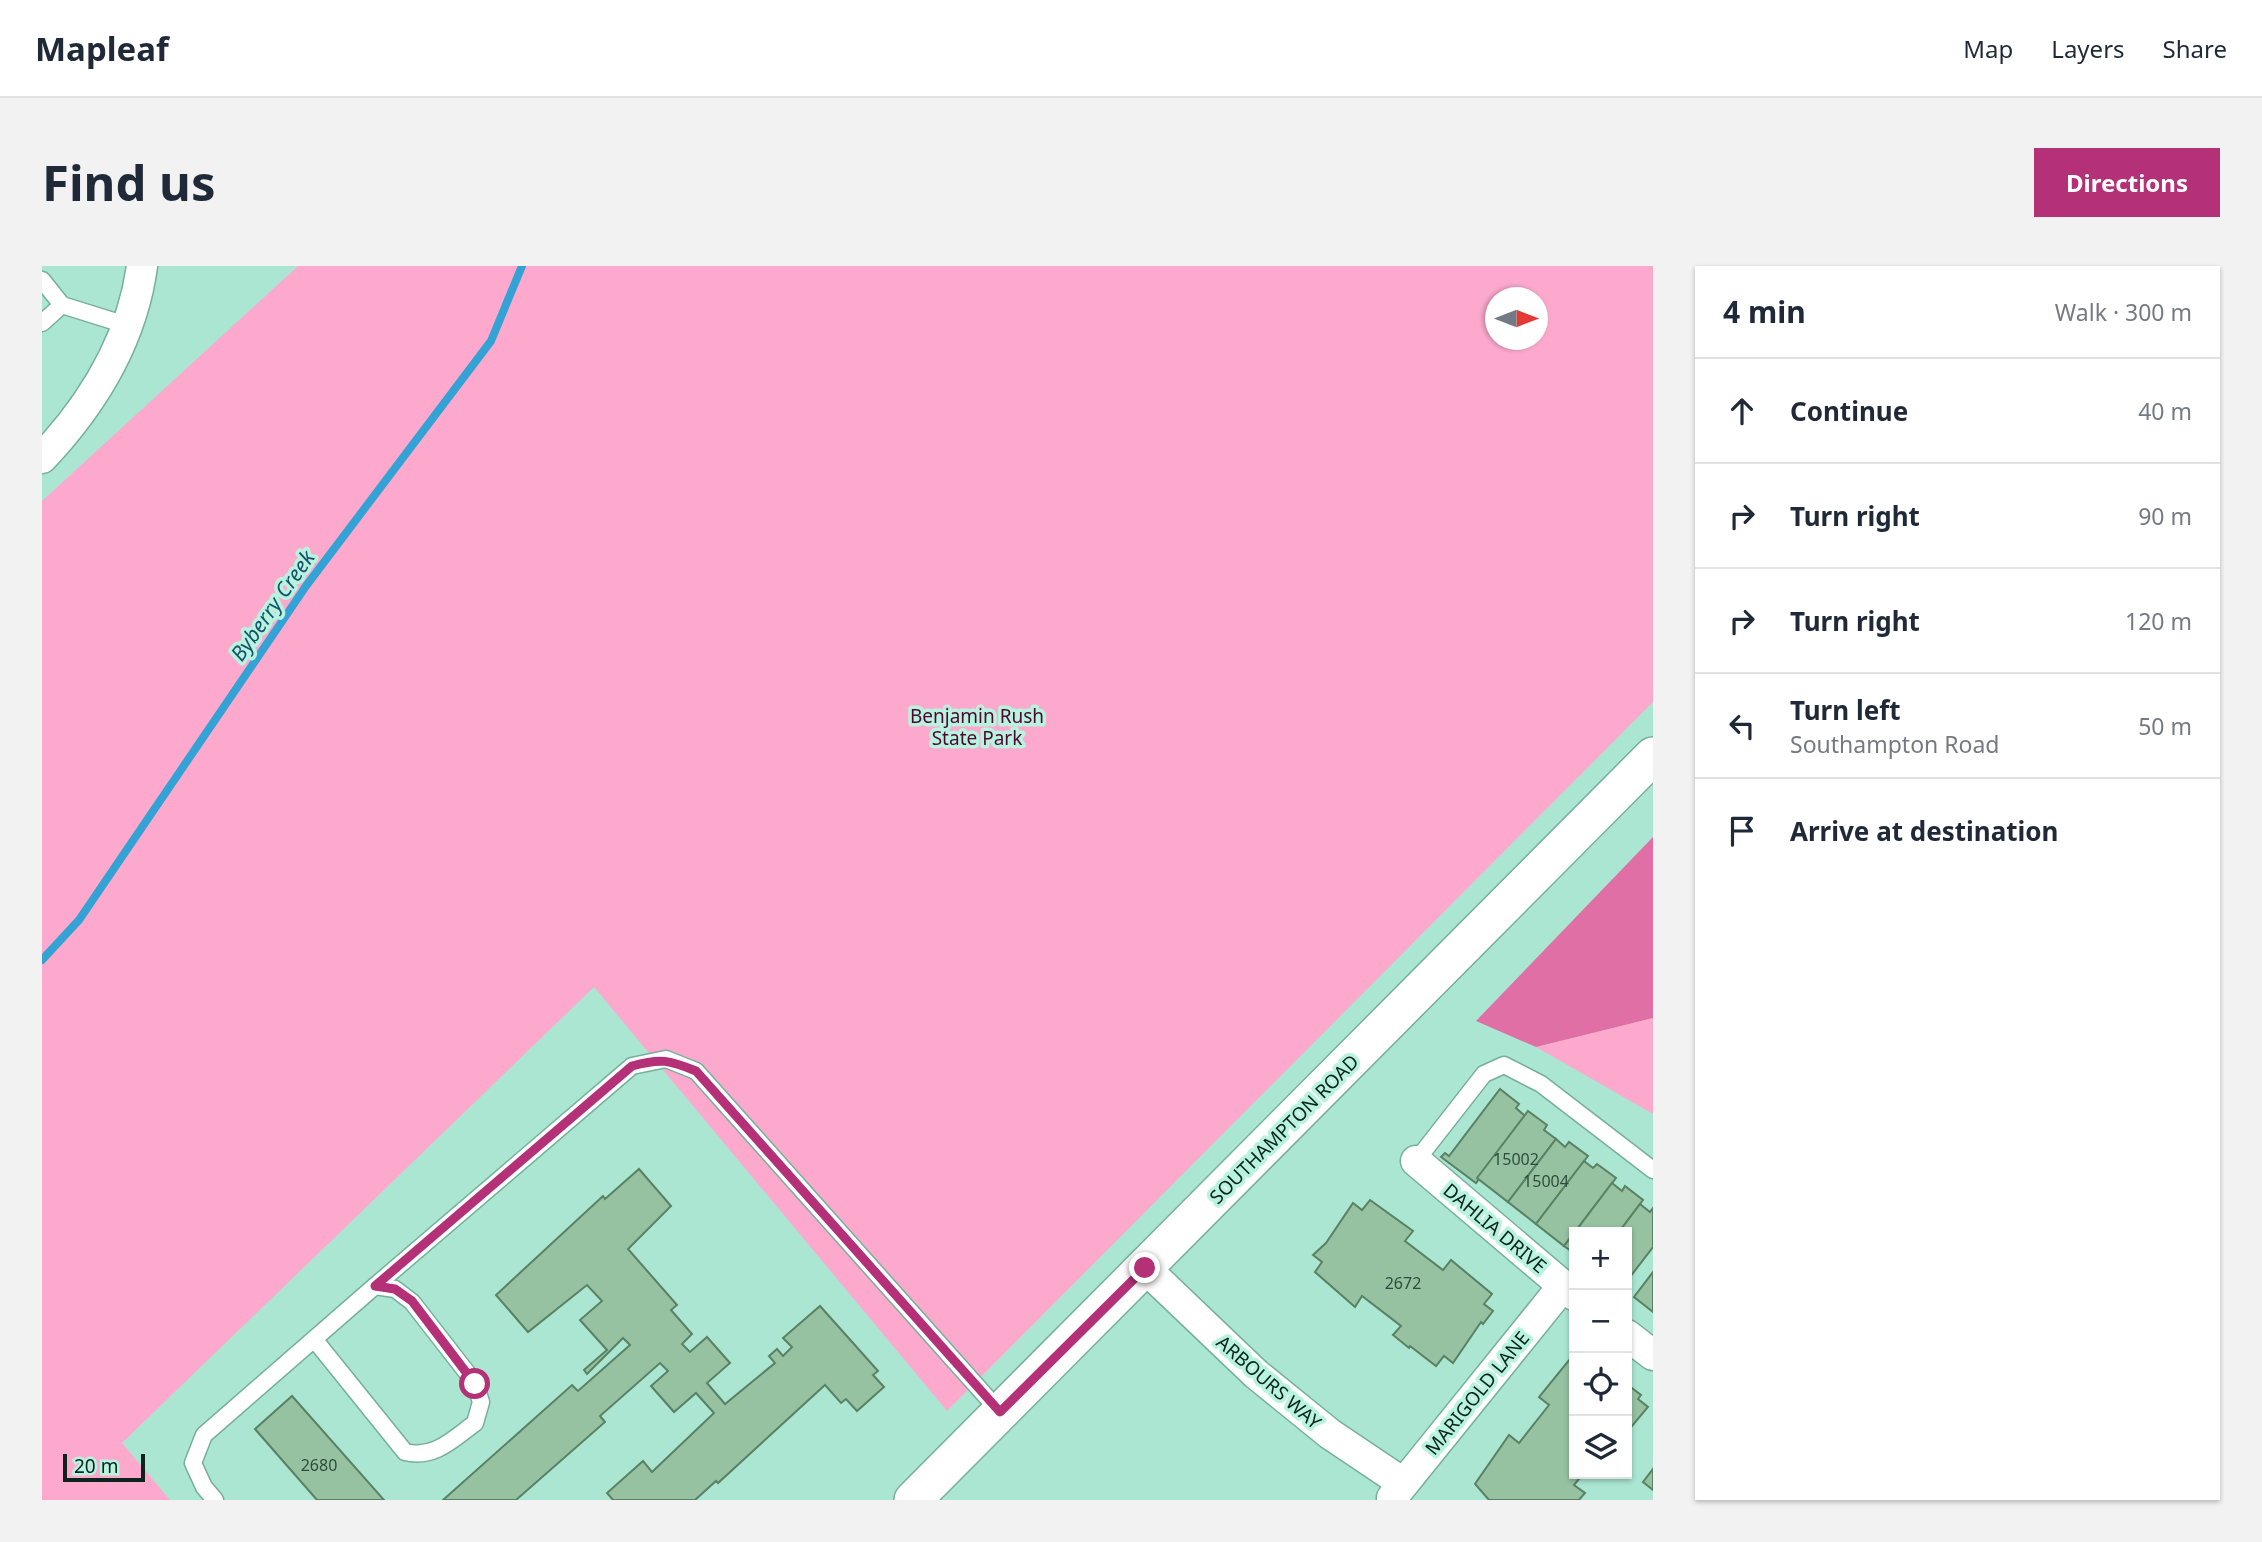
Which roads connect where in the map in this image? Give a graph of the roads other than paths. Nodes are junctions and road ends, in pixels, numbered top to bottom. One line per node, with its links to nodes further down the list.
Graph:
1 (142, 266): 5 (street)
2 (42, 280): 3 (lane)
3 (62, 305): 4 (lane); 5 (lane)
4 (42, 323)
5 (126, 325): 6 (street)
6 (42, 458)
7 (1653, 757): 10 (street, SOUTHAMPTON ROAD)
8 (1416, 1161): 9 (lane); 12 (street, DAHLIA DRIVE)
9 (1653, 1170)
10 (1145, 1268): 16 (street, SOUTHAMPTON ROAD); 17 (street, ARBOURS WAY)
11 (375, 1286): 13 (lane); 13 (lane); 16 (lane)
12 (1569, 1291): 17 (street, MARIGOLD LANE)
13 (314, 1339): 18 (lane)
14 (1632, 1339): 15 (street)
15 (1653, 1355)
16 (1000, 1412): 19 (street, SOUTHAMPTON ROAD)
17 (1397, 1492)
18 (215, 1500)
19 (913, 1500)

